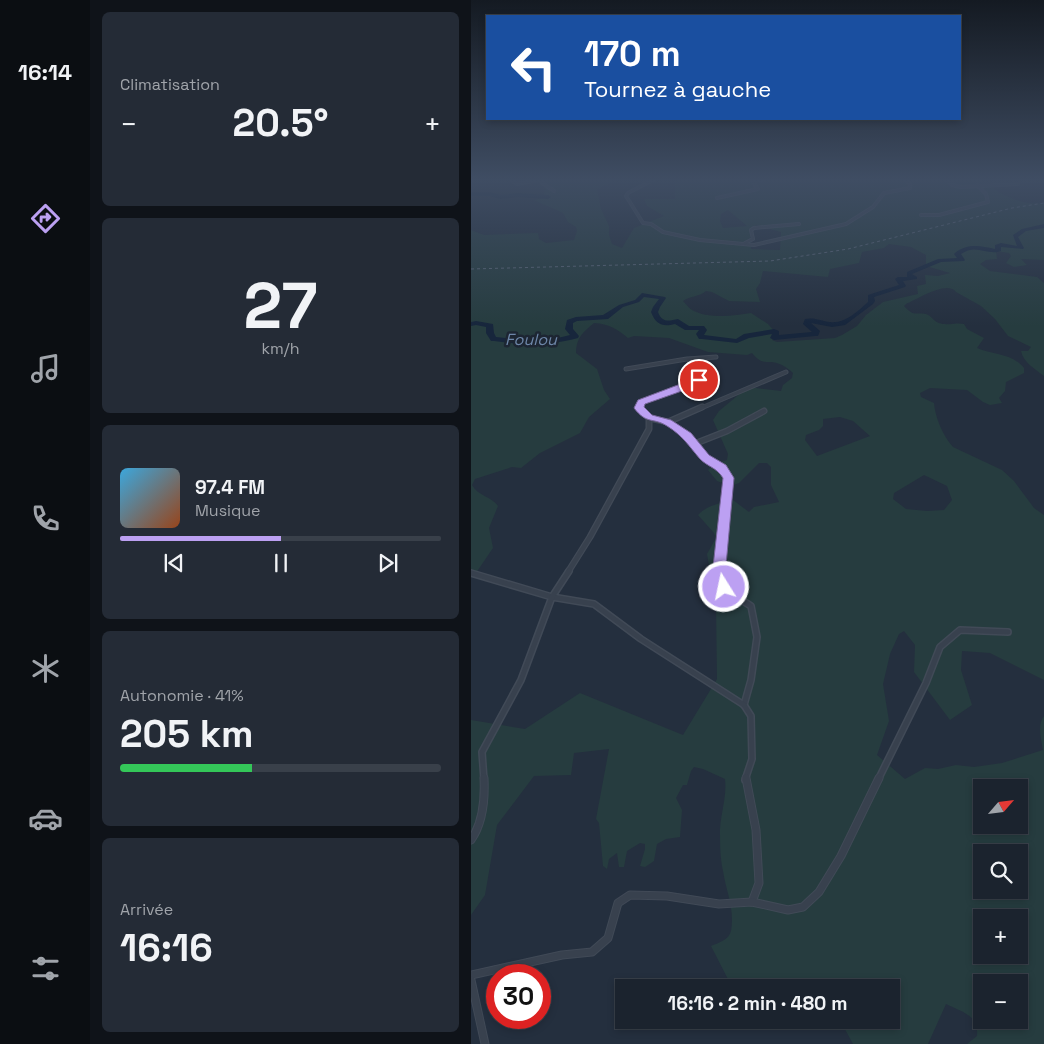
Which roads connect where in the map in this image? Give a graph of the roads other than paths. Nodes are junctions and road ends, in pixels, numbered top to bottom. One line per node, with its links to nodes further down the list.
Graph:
1 (658, 229): 4 (street)
2 (753, 229): 4 (street)
3 (826, 229): 4 (street)
4 (743, 244)
5 (716, 357): 6 (street)
6 (689, 360): 7 (street); 10 (street)
7 (626, 369)
8 (786, 372): 11 (street)
9 (764, 411): 12 (street)
10 (649, 418): 11 (street); 14 (street)
11 (668, 422): 12 (street)
12 (694, 444): 16 (street)
13 (471, 573): 14 (street)
14 (552, 597): 16 (street); 17 (street)
15 (1008, 632): 18 (street)
16 (744, 705): 18 (street)
17 (471, 840)
18 (752, 902): 19 (street)
19 (471, 975)
20 (471, 980): 21 (street)
21 (485, 1044)

